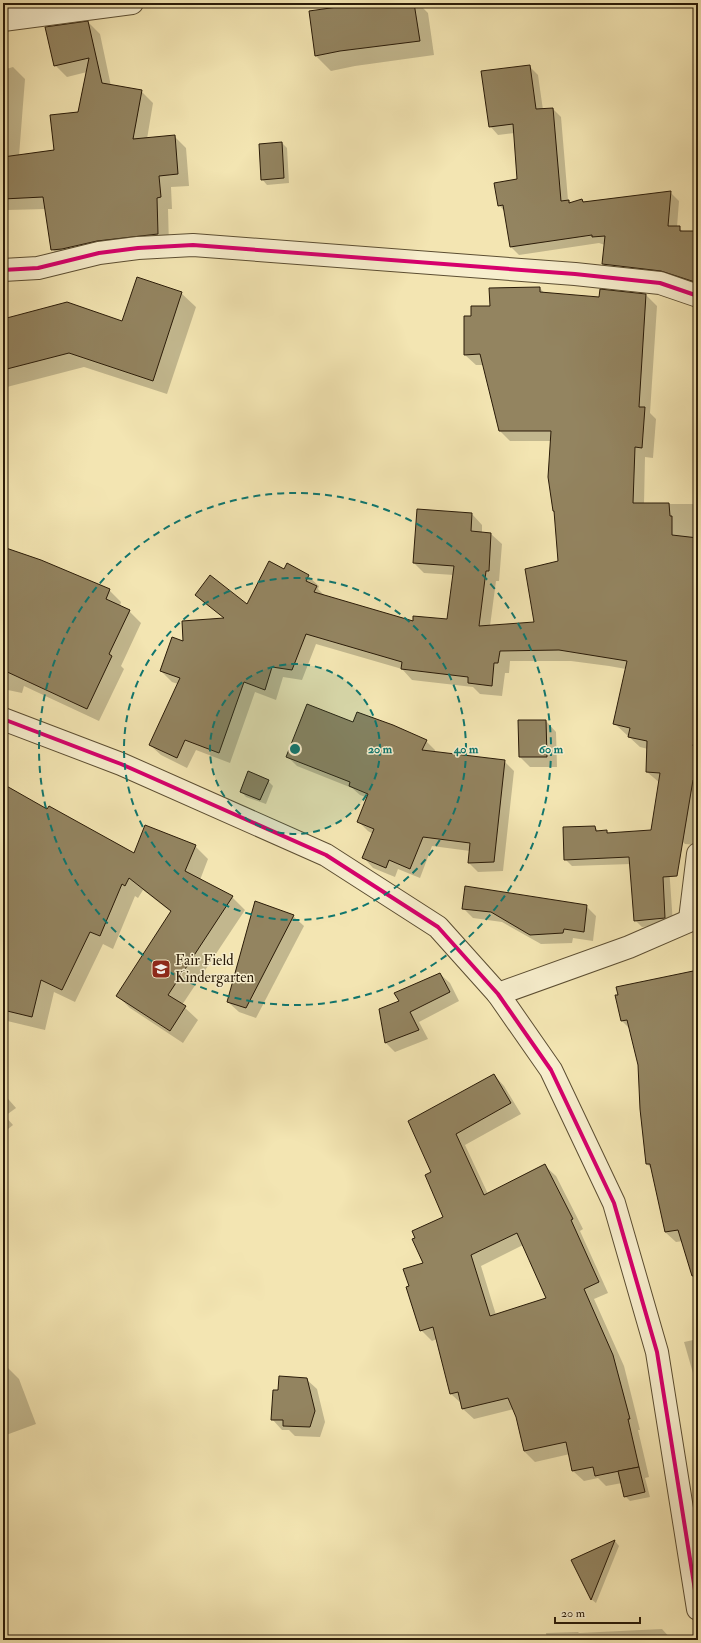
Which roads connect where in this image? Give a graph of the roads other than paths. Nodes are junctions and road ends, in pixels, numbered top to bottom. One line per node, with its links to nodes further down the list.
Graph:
1 (132, 3): 2 (street)
2 (3, 20)
3 (3, 270): 4 (street)
4 (698, 296)
5 (3, 719): 8 (street)
6 (698, 854): 7 (street)
7 (694, 918): 8 (street)
8 (498, 994): 9 (street)
9 (698, 1609)

